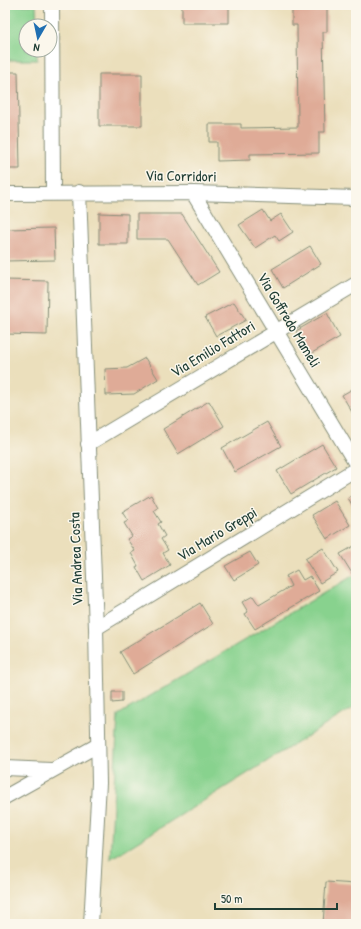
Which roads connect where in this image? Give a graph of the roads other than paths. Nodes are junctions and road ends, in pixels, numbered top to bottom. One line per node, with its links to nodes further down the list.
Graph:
1 (52, 5): 3 (street)
2 (79, 192): 3 (street, Via Corridori); 4 (street, Via Corridori); 9 (street, Via Andrea Costa)
3 (53, 193): 5 (street, Via Corridori)
4 (194, 193): 6 (street, Via Corridori); 8 (street, Via Goffredo Mameli)
5 (5, 194)
6 (356, 198)
7 (356, 284): 8 (street, Via Emilio Fattori)
8 (276, 331): 9 (street, Via Emilio Fattori); 10 (street, Via Goffredo Mameli)
9 (88, 444): 12 (street, Via Andrea Costa)
10 (356, 464)
11 (356, 469): 12 (street, Via Mario Greppi)
12 (96, 628): 13 (street, Via Andrea Costa)
13 (98, 745): 15 (street); 17 (street, Via Andrea Costa)
14 (5, 768): 15 (street)
15 (52, 770): 16 (street)
16 (5, 797)
17 (91, 924)

